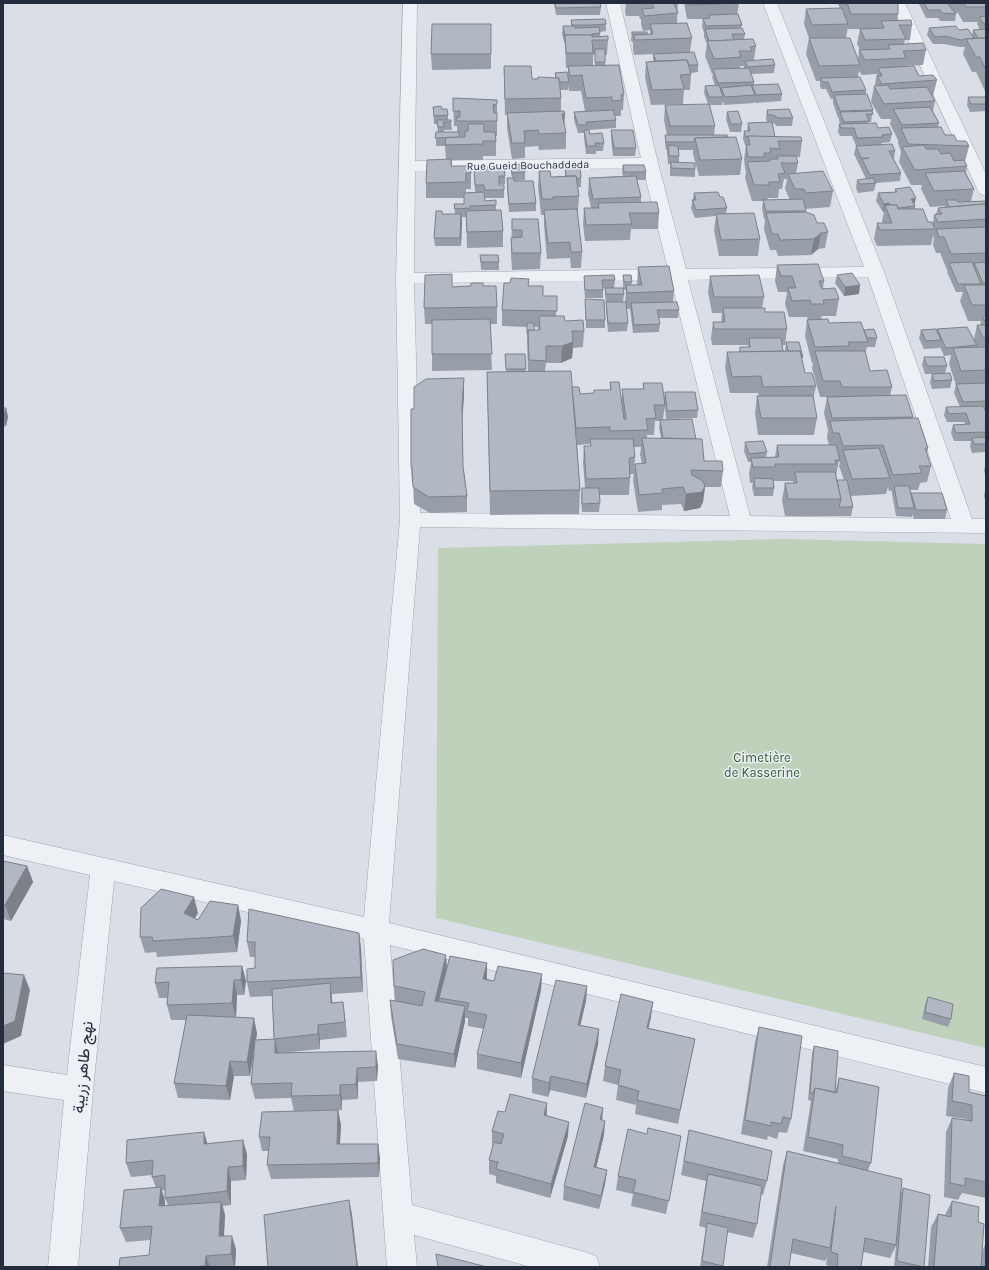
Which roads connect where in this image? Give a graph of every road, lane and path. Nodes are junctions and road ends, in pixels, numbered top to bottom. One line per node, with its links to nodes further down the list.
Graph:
1 (410, 3): 6 (street)
2 (613, 3): 5 (street)
3 (770, 3): 8 (street)
4 (898, 3): 7 (street)
5 (650, 163): 6 (street, Rue Gueid Bouchaddeda); 9 (street)
6 (407, 166): 10 (street)
7 (986, 191)
8 (875, 272): 9 (street); 13 (street)
9 (678, 273): 10 (street); 12 (street)
10 (405, 278): 11 (street)
11 (410, 520): 12 (street); 17 (street)
12 (742, 524): 13 (street)
13 (964, 526): 14 (street)
14 (986, 526)
15 (3, 845): 16 (street)
16 (103, 867): 17 (street); 20 (street, نهج طاهر زريبة)
17 (376, 931): 19 (street); 21 (street)
18 (3, 1078): 20 (street)
19 (986, 1080)
20 (79, 1090): 22 (street, نهج طاهر زريبة)
21 (398, 1216): 23 (street); 24 (street)
22 (63, 1267)
23 (402, 1267)
24 (585, 1267)

